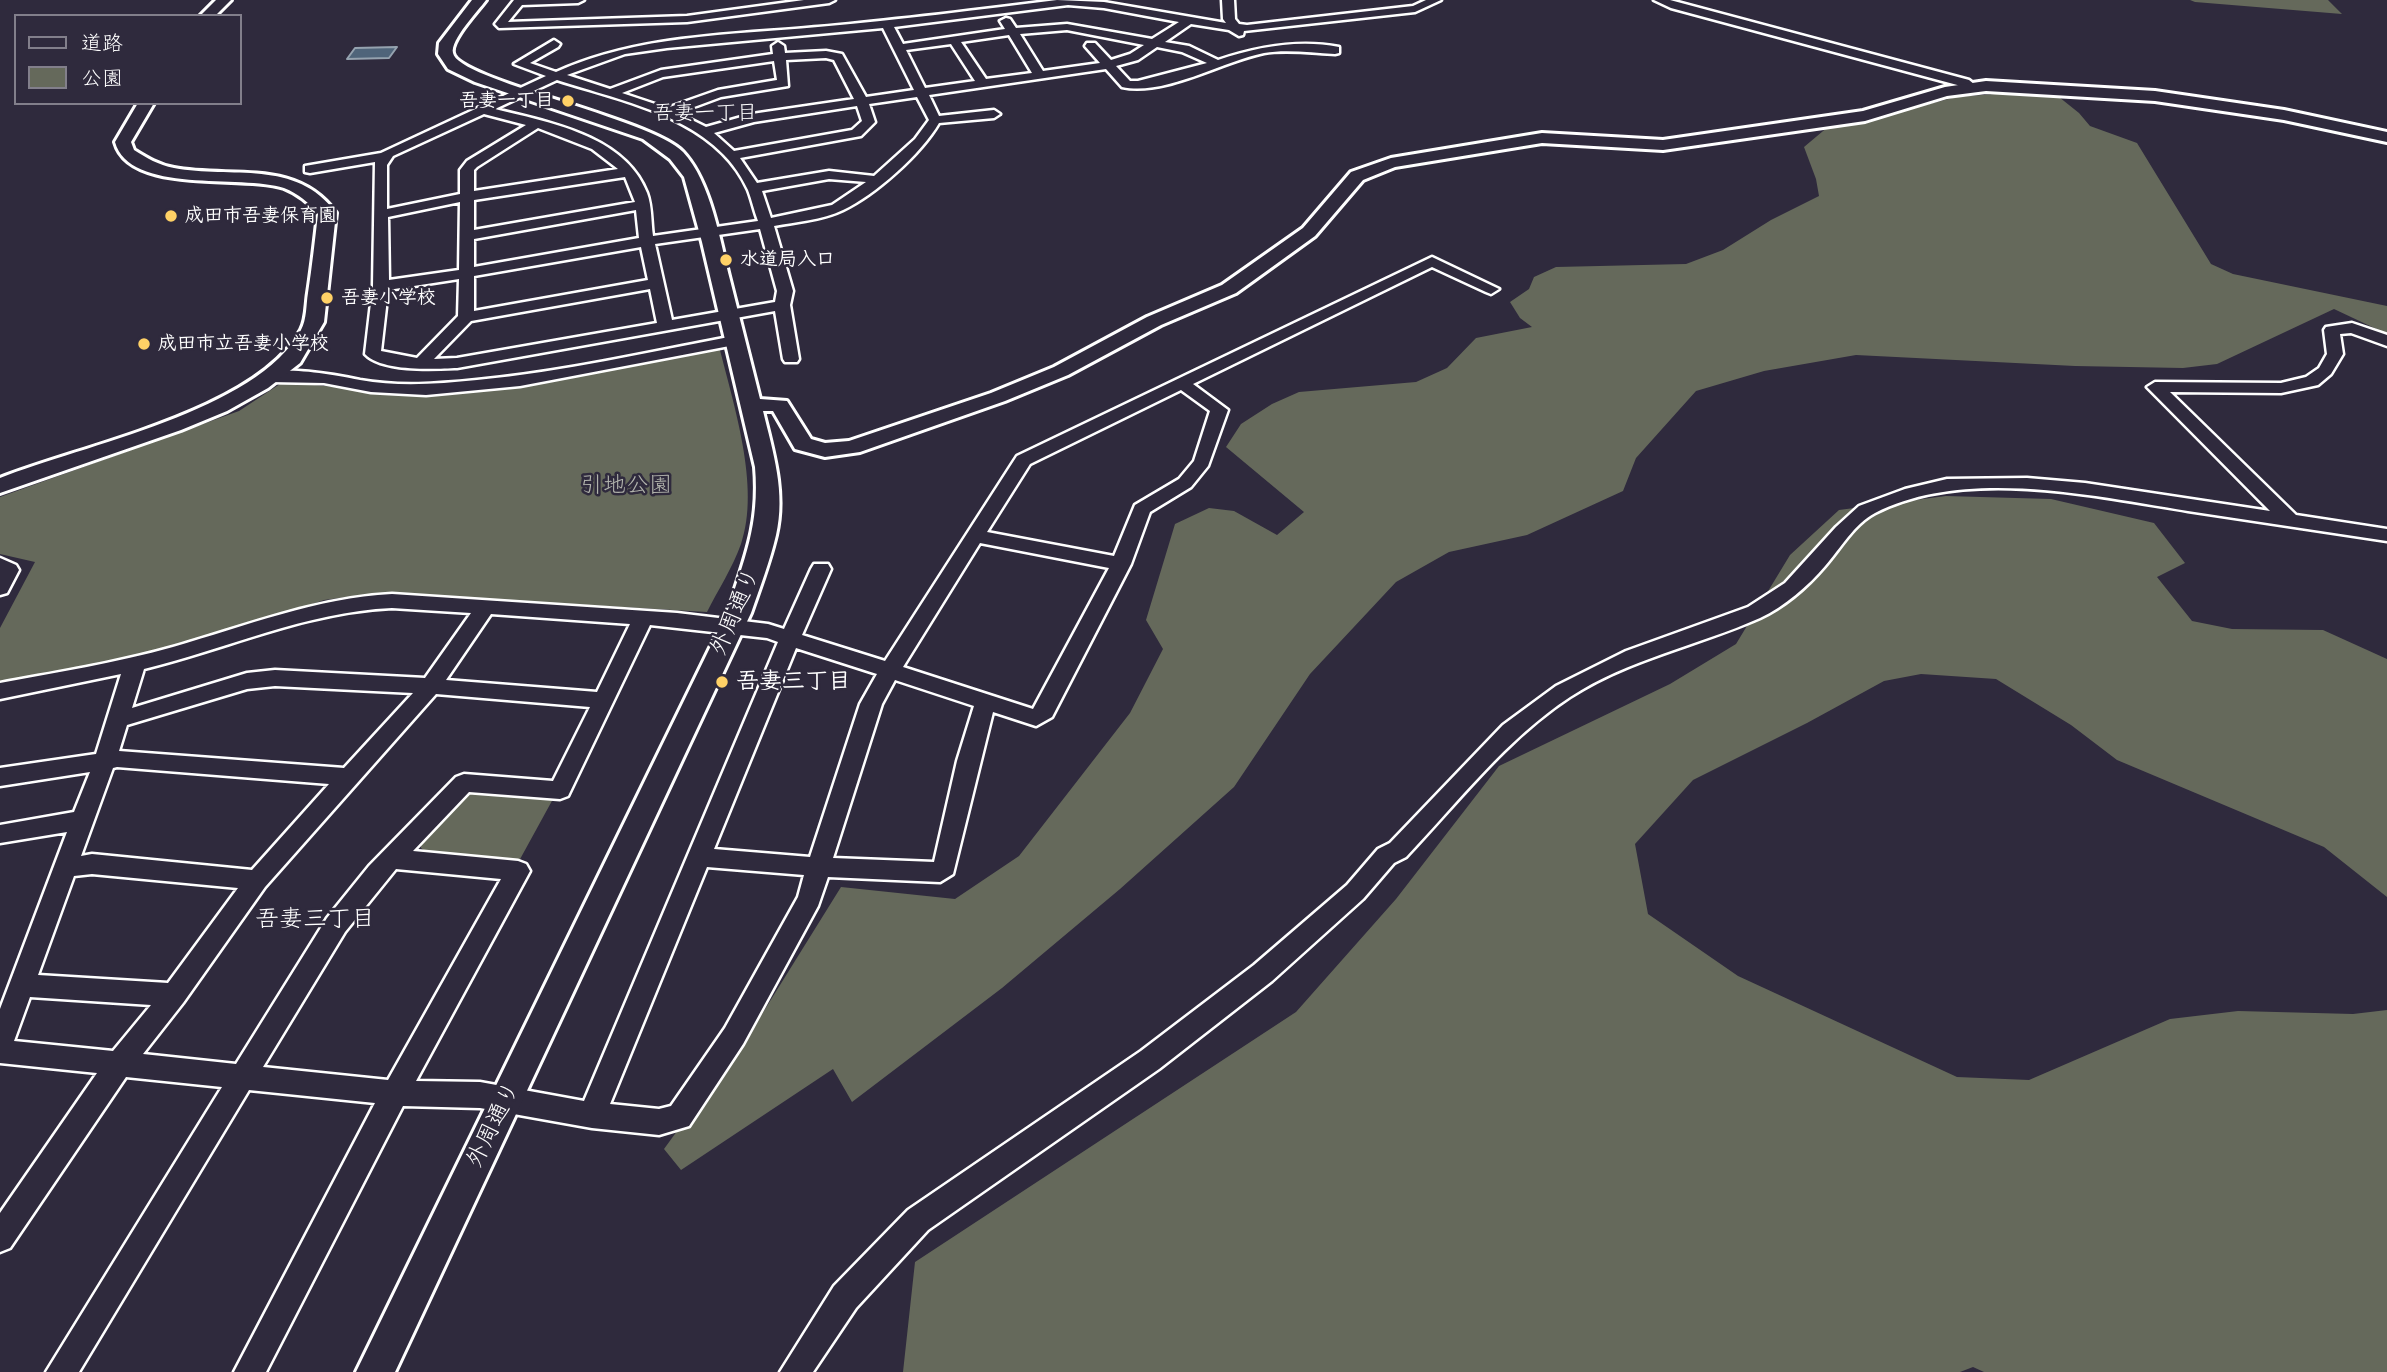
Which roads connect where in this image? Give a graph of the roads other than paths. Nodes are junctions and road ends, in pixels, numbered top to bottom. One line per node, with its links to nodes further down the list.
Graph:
1 (224, 0): 13 (street)
2 (479, 0): 34 (street, 外周通り)
3 (579, 0): 7 (street)
4 (829, 0): 8 (street)
5 (1228, 0): 16 (street)
6 (1660, 0): 32 (street)
7 (519, 1): 11 (street)
8 (802, 2): 11 (street)
9 (1428, 2): 16 (street)
10 (1124, 4): 12 (street); 14 (street)
11 (742, 6)
12 (1000, 10): 15 (street); 17 (street)
13 (209, 14)
14 (1188, 21): 16 (street); 20 (street)
15 (887, 24): 18 (street); 23 (street)
16 (1235, 27): 24 (street)
17 (1012, 32): 19 (street); 20 (street); 29 (street)
18 (777, 34): 26 (street); 30 (street)
19 (954, 40): 23 (street); 31 (street)
20 (1156, 43): 27 (street); 28 (street)
21 (554, 44): 30 (street)
22 (1091, 46): 28 (street)
23 (899, 48): 33 (street)
24 (1264, 50): 25 (street); 27 (street)
25 (1335, 50)
26 (779, 58): 35 (street); 36 (street); 39 (street)
27 (1218, 64): 28 (street)
28 (1108, 65): 29 (street)
29 (1039, 75): 31 (street)
30 (560, 76): 34 (street); 35 (street)
31 (982, 83): 33 (street)
32 (1974, 89): 44 (street); 72 (street)
33 (920, 92): 36 (street); 41 (street)
34 (523, 93): 38 (street); 55 (street, 外周通り)
35 (611, 93): 39 (street)
36 (860, 101): 43 (street); 45 (street)
37 (145, 105): 70 (street)
38 (485, 110): 42 (street); 46 (street)
39 (667, 112): 43 (street)
40 (994, 114): 41 (street)
41 (935, 120): 49 (street)
42 (537, 123): 48 (street); 51 (street)
43 (705, 132): 45 (street)
44 (2387, 137)
45 (731, 156): 50 (street)
46 (383, 157): 47 (street); 53 (street)
47 (310, 169)
48 (628, 172): 51 (street); 52 (street)
49 (876, 180): 50 (street); 54 (street)
50 (754, 188): 54 (street)
51 (465, 197): 53 (street); 56 (street)
52 (640, 205): 56 (street); 57 (street)
53 (382, 214): 60 (street)
54 (766, 224): 55 (street); 62 (street)
55 (709, 232): 57 (street); 63 (street, 外周通り)
56 (467, 236): 58 (street)
57 (647, 241): 58 (street); 59 (street)
58 (466, 275): 60 (street); 64 (street)
59 (656, 283): 64 (street); 65 (street)
60 (381, 286): 69 (street)
61 (1491, 289): 71 (street)
62 (782, 305): 63 (street); 68 (street)
63 (728, 314): 65 (street); 66 (street, 外周通り)
64 (466, 317): 69 (street)
65 (665, 324): 69 (street)
66 (734, 341): 70 (street); 72 (street, 外周通り)
67 (2387, 341): 74 (street)
68 (791, 359)
69 (420, 364)
70 (270, 377): 73 (street)
71 (1182, 383): 76 (street); 78 (street)
72 (751, 405): 83 (street, 外周通り)
73 (0, 486)
74 (2290, 520): 75 (street); 116 (street)
75 (2387, 535)
76 (974, 536): 78 (street); 86 (street)
77 (0, 564): 80 (street)
78 (1121, 564): 90 (street)
79 (821, 569): 84 (street)
80 (0, 588)
81 (484, 609): 82 (street); 85 (street); 87 (street)
82 (643, 618): 83 (street); 89 (street)
83 (731, 627): 84 (street); 109 (street, 外周通り)
84 (790, 638): 86 (street); 97 (street)
85 (135, 664): 88 (street); 91 (street)
86 (890, 670): 90 (street); 99 (street)
87 (431, 686): 89 (street); 91 (street); 94 (street)
88 (0, 691)
89 (604, 700): 98 (street)
90 (985, 703): 99 (street)
91 (118, 720): 92 (street)
92 (105, 760): 93 (street); 94 (street); 95 (street)
93 (0, 777)
94 (349, 777): 101 (street)
95 (82, 820): 96 (street); 100 (street)
96 (0, 834)
97 (699, 858): 99 (street); 110 (street)
98 (391, 859): 107 (street); 108 (street)
99 (819, 867): 110 (street)
100 (65, 868): 101 (street); 102 (street)
101 (257, 880): 103 (street)
102 (22, 985): 103 (street); 104 (street)
103 (174, 995): 106 (street)
104 (0, 1044)
105 (0, 1051): 106 (street)
106 (119, 1064): 107 (street); 111 (street)
107 (242, 1076): 108 (street); 113 (street)
108 (395, 1093): 109 (street); 114 (street)
109 (506, 1100): 110 (street); 115 (street, 外周通り)
110 (592, 1115)
111 (8, 1210): 112 (street)
112 (0, 1238)
113 (61, 1372)
114 (249, 1372)
115 (376, 1372)
116 (796, 1372)

